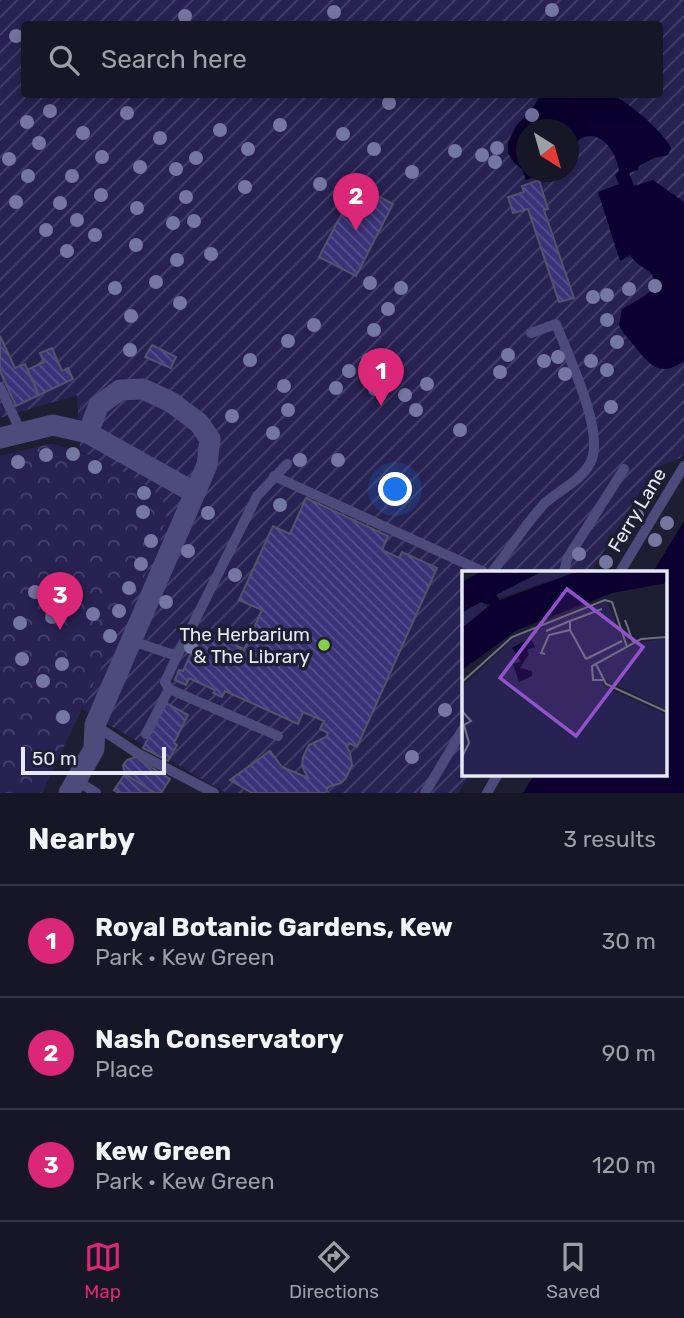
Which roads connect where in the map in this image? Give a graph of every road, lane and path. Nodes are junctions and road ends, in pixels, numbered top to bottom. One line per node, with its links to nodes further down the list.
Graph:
1 (531, 333): 12 (lane)
2 (0, 387): 3 (lane)
3 (21, 432): 4 (street); 5 (street)
4 (88, 433): 10 (street); 10 (street)
5 (0, 438)
6 (287, 464): 9 (lane)
7 (684, 466): 14 (lane, Ferry Lane)
8 (624, 469): 13 (lane)
9 (274, 476): 11 (lane); 16 (lane)
10 (195, 493): 15 (street)
11 (482, 571)
12 (493, 571)
13 (564, 571)
14 (621, 571)
15 (132, 641): 16 (lane); 18 (street)
16 (177, 656): 17 (lane)
17 (169, 689): 20 (lane); 21 (lane)
18 (95, 725): 23 (street); 25 (lane)
19 (462, 732): 26 (lane)
20 (146, 734)
21 (278, 736)
22 (497, 776): 27 (lane)
23 (73, 786): 24 (lane)
24 (96, 793)
25 (214, 793)
26 (425, 793)
27 (486, 793)

